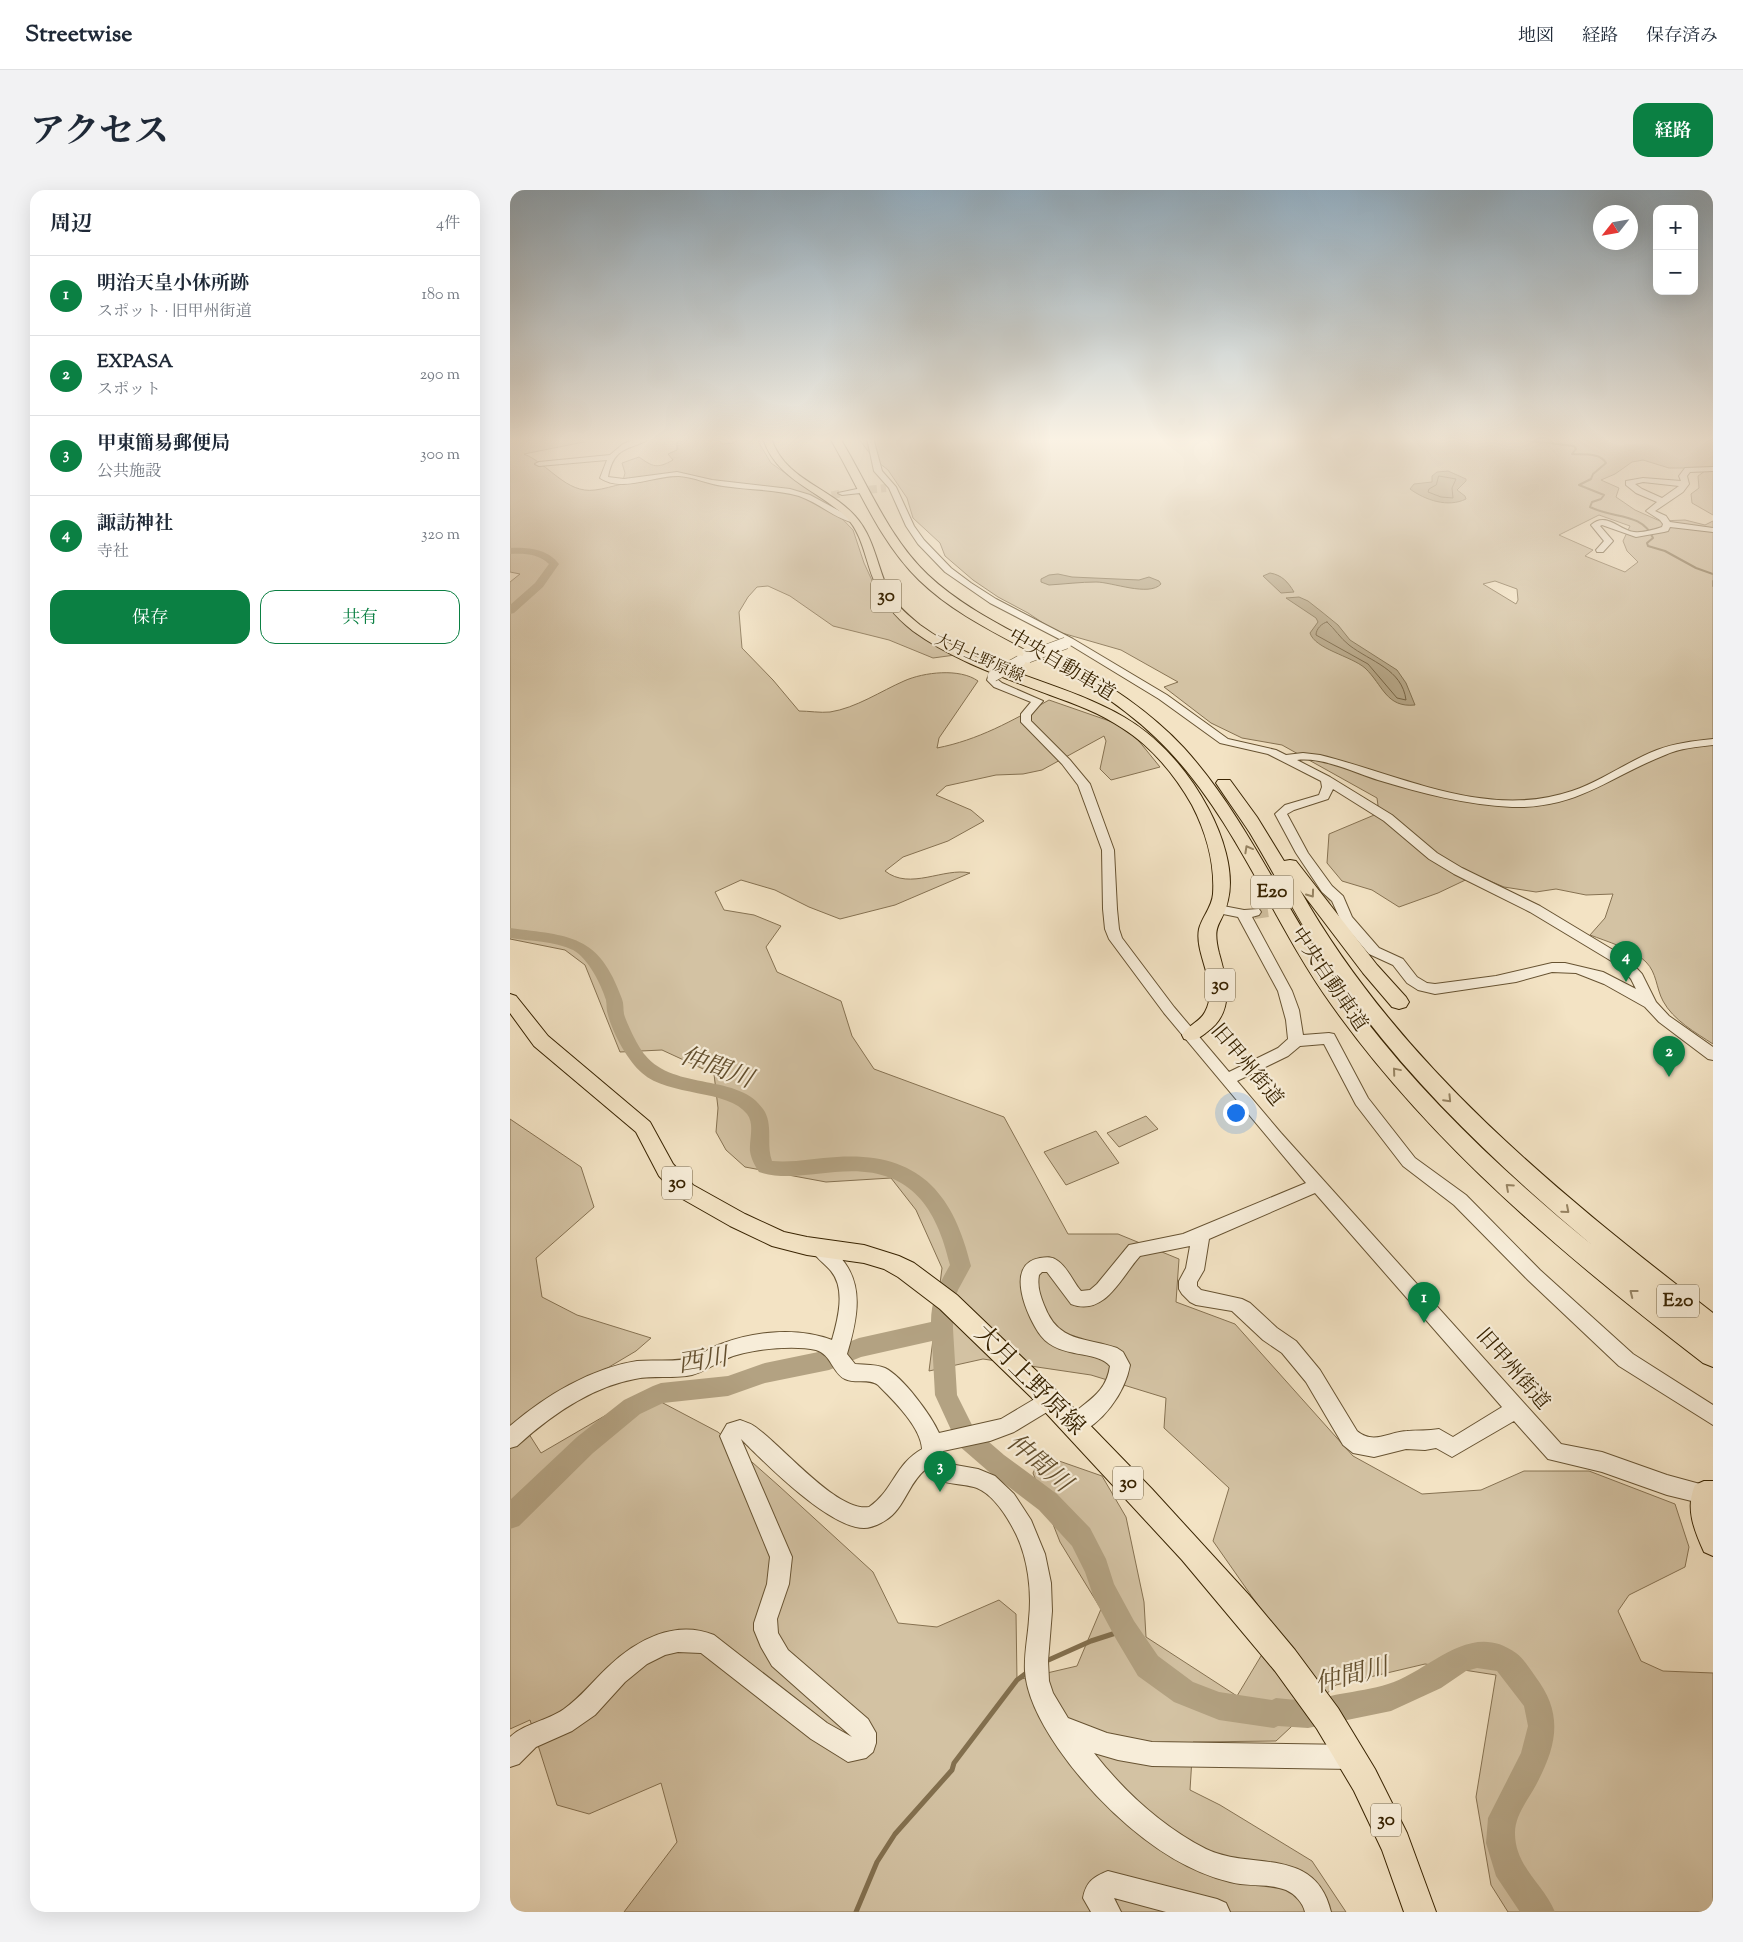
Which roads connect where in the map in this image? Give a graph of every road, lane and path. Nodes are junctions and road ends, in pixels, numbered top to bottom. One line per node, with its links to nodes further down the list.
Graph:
1 (845, 518): 7 (street)
2 (851, 518): 7 (main road, 大月上野原線 / 30)
3 (880, 518): 30 (highway, 中央自動車道 / E20, one-way to 3)
4 (893, 518): 15 (highway, 中央自動車道)
5 (906, 518): 11 (street)
6 (1663, 518): 8 (street)
7 (854, 521): 12 (main road, 大月上野原線 / 30)
8 (1667, 524): 9 (street); 10 (street)
9 (1713, 530)
10 (1600, 550)
11 (1068, 642): 13 (street, bridge); 16 (street)
12 (1052, 691): 13 (main road, 大月上野原線); 18 (main road, 大月上野原線 / 30)
13 (1038, 701): 22 (street, 旧甲州街道)
14 (1713, 742): 16 (street)
15 (1195, 750)
16 (1286, 758): 17 (street)
17 (1326, 779): 21 (street); 21 (street)
18 (1218, 909): 22 (main road, 大月上野原線 / 30); 23 (street)
19 (510, 1000): 28 (main road, 大月上野原線 / 30)
20 (1398, 1002): 29 (highway, 中央自動車道 / E20)
21 (1650, 1004): 24 (street)
22 (1191, 1035): 25 (street, 旧甲州街道)
23 (1296, 1041): 25 (street); 34 (street)
24 (1713, 1055)
25 (1228, 1080): 26 (street, 旧甲州街道)
26 (1318, 1185): 27 (street); 33 (street, 旧甲州街道)
27 (1201, 1235): 33 (street); 35 (street)
28 (819, 1248): 31 (street); 32 (main road, 大月上野原線 / 30)
29 (1713, 1328)
30 (1713, 1355)
31 (837, 1356): 36 (street); 37 (street)
32 (1050, 1400): 35 (main road, 大月上野原線 / 30); 37 (street)
33 (1516, 1409): 38 (street, 旧甲州街道)
34 (1713, 1416)
35 (1075, 1426): 41 (main road, 大月上野原線 / 30)
36 (510, 1439)
37 (934, 1447): 40 (street); 42 (street)
38 (1709, 1494): 39 (main road)
39 (1713, 1543)
40 (1062, 1728): 41 (street); 45 (street)
41 (1344, 1746): 46 (main road, 大月上野原線 / 30)
42 (510, 1755)
43 (1108, 1912): 44 (street)
44 (1217, 1912)
45 (1318, 1912)
46 (1420, 1912)

